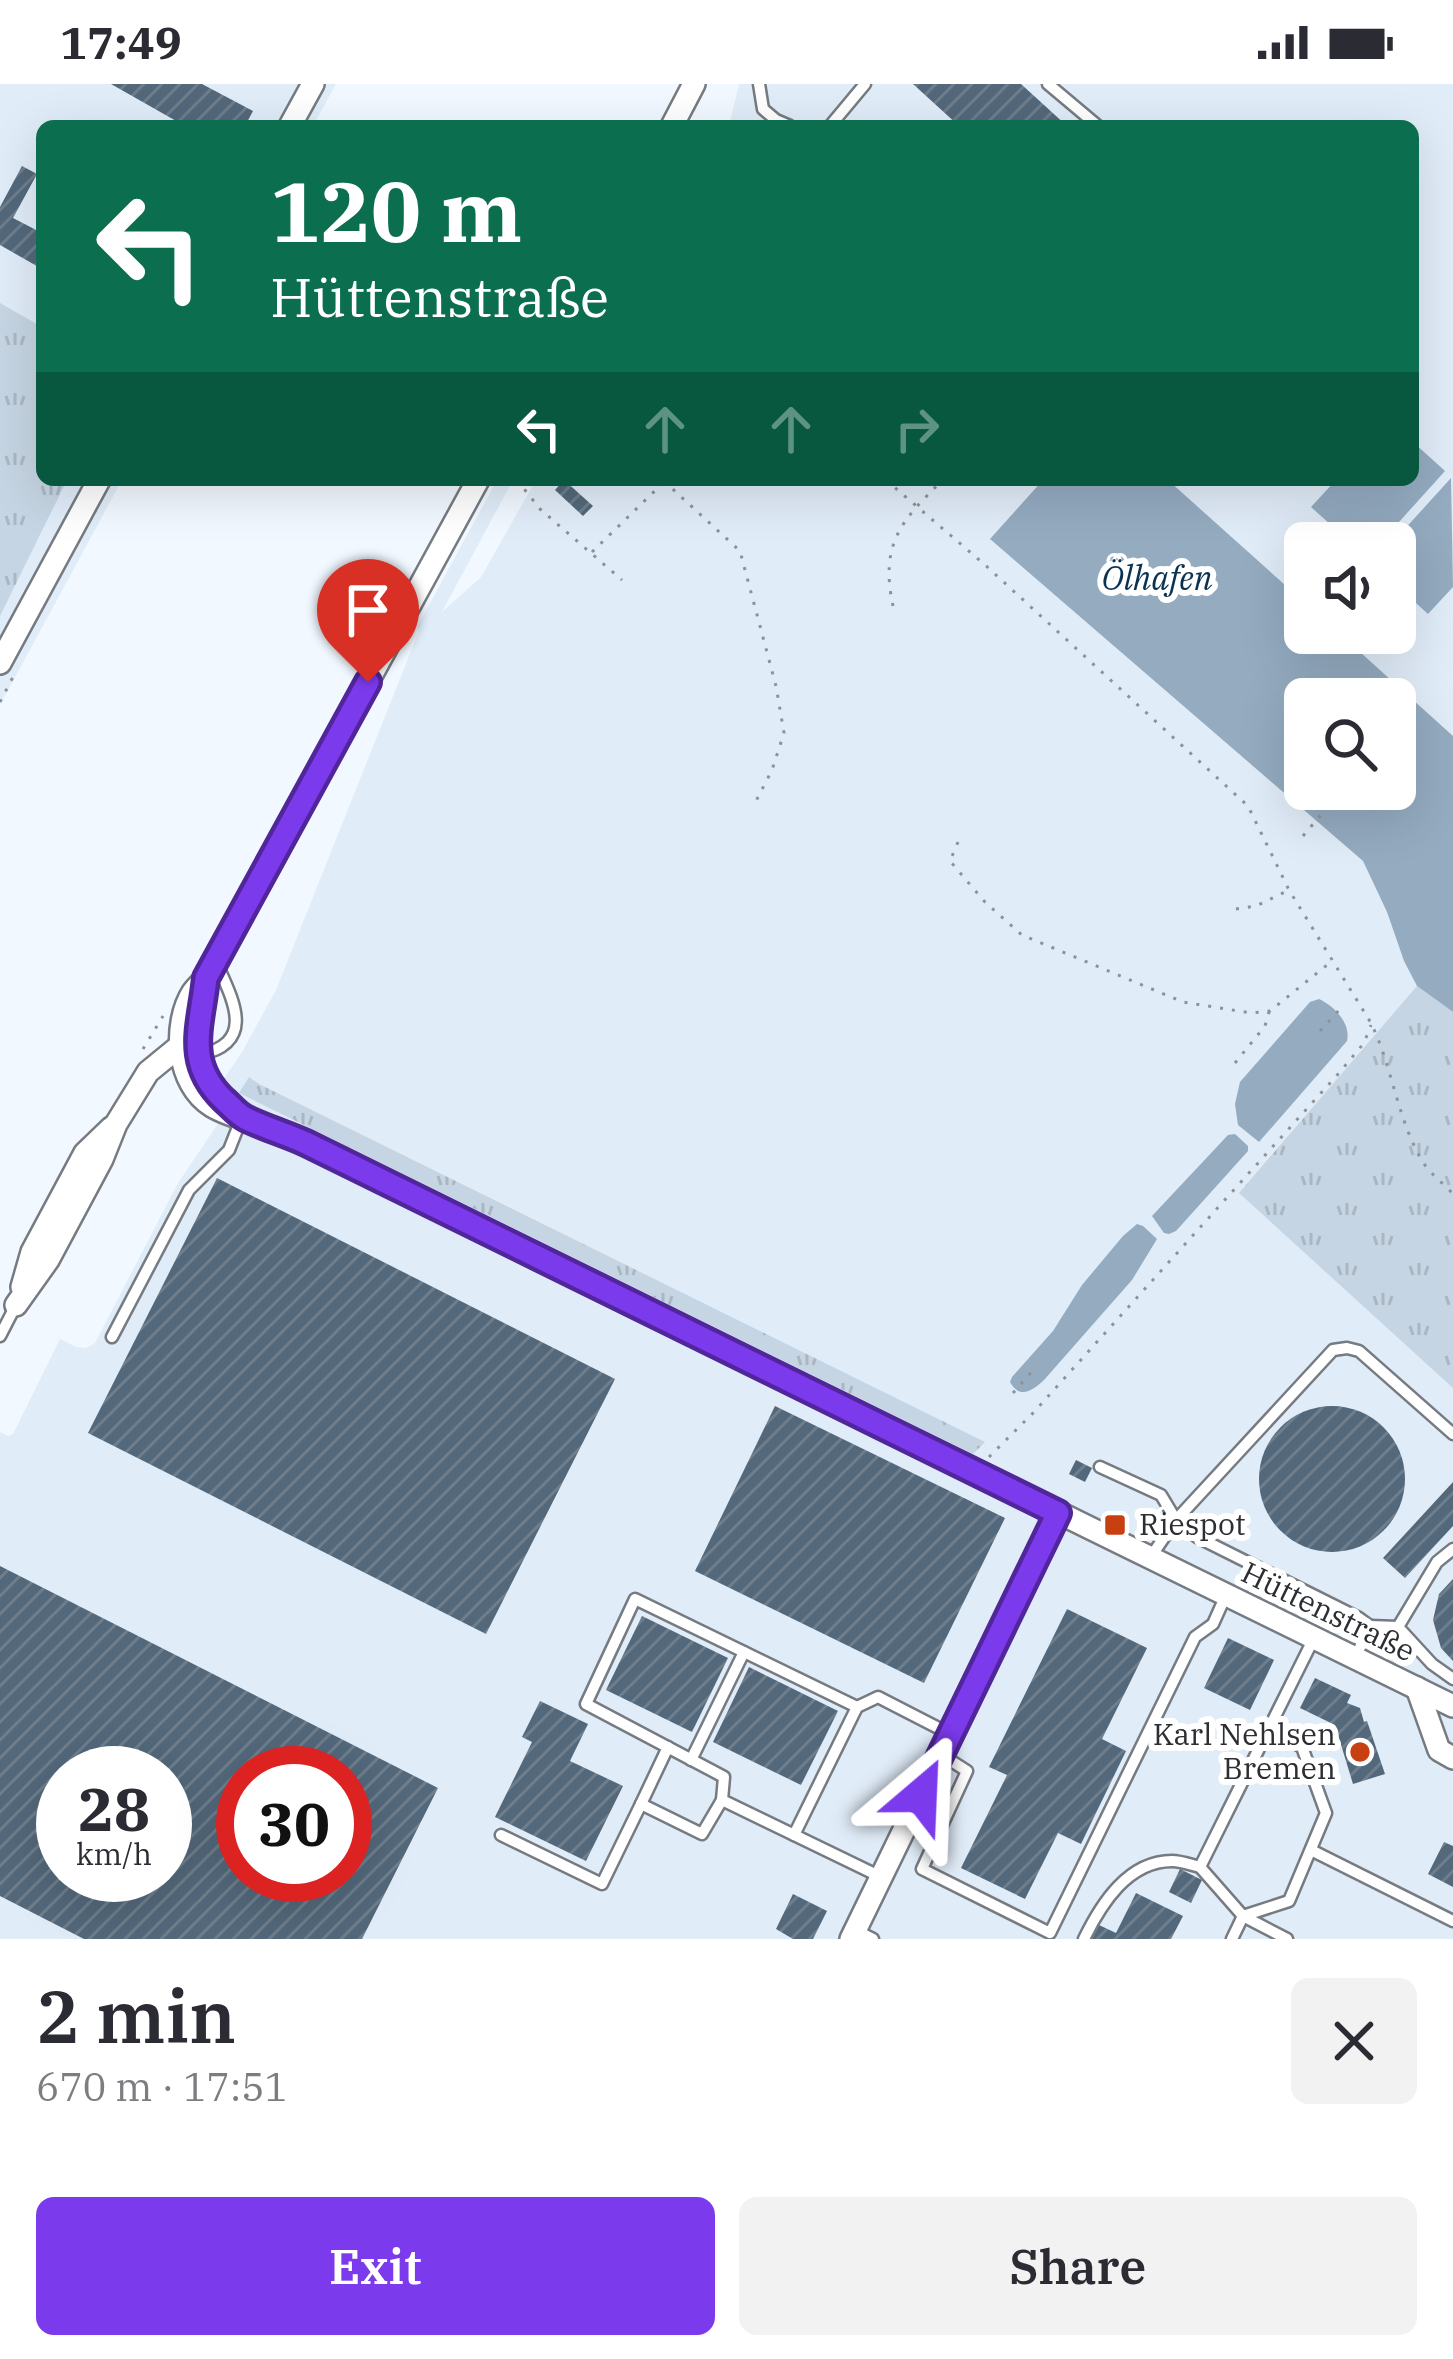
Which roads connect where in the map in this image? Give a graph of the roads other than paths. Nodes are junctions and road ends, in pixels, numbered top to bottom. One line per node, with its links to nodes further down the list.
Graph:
1 (313, 84): 6 (street)
2 (694, 84): 7 (street)
3 (759, 84): 8 (lane)
4 (866, 84): 9 (lane)
5 (1048, 84): 10 (lane)
6 (293, 120)
7 (675, 120)
8 (776, 120)
9 (835, 120)
10 (1091, 120)
11 (96, 486): 13 (street)
12 (475, 486): 14 (street)
13 (0, 663)
14 (211, 969): 15 (street); 15 (lane)
15 (189, 1057): 16 (street, Hüttenstraße); 17 (street)
16 (242, 1117): 19 (lane); 22 (street, Hüttenstraße)
17 (16, 1305): 18 (lane)
18 (0, 1336)
19 (112, 1337)
20 (1453, 1434): 23 (lane)
21 (1100, 1467): 23 (lane)
22 (1058, 1513): 25 (street, Hüttenstraße); 37 (street)
23 (1176, 1520): 25 (lane); 27 (lane)
24 (1453, 1549): 28 (lane)
25 (1150, 1558): 26 (street, Hüttenstraße)
26 (1226, 1595): 29 (street, Hüttenstraße); 37 (lane)
27 (1370, 1626): 28 (lane); 31 (lane)
28 (1398, 1627): 32 (lane)
29 (1314, 1638): 31 (street, Hüttenstraße); 36 (lane)
30 (744, 1652): 35 (lane); 38 (lane); 40 (lane)
31 (1355, 1658): 33 (street, Hüttenstraße)
32 (1453, 1679)
33 (1417, 1688): 34 (street, Hüttenstraße); 39 (street, Hüttenstraße)
34 (1453, 1706)
35 (857, 1707): 37 (lane); 44 (lane)
36 (1268, 1730): 45 (lane); 46 (lane)
37 (945, 1744): 47 (street)
38 (668, 1748): 40 (lane); 42 (lane)
39 (1453, 1758)
40 (691, 1760): 41 (lane)
41 (722, 1800): 42 (lane); 44 (lane)
42 (641, 1804): 43 (lane)
43 (501, 1834)
44 (794, 1835): 47 (lane)
45 (1311, 1850): 48 (lane); 49 (lane)
46 (1200, 1867): 48 (lane); 51 (lane)
47 (881, 1877): 50 (street)
48 (1243, 1916): 52 (lane); 53 (lane)
49 (1453, 1921)
50 (860, 1936)
51 (1084, 1939)
52 (1232, 1939)
53 (1287, 1939)

